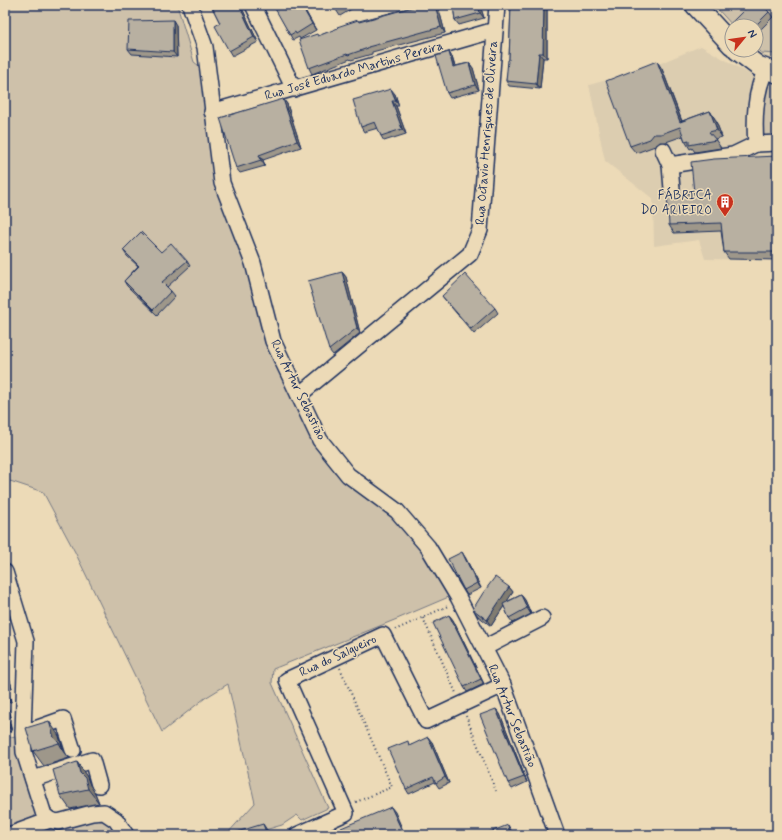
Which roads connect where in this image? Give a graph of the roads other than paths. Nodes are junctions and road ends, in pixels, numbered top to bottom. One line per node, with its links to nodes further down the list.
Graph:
1 (190, 5): 10 (street, Rua Artur Sebastião)
2 (253, 5): 9 (street)
3 (497, 5): 5 (street, Rua Octavio Henriques de Oliveira)
4 (695, 5): 6 (main road)
5 (495, 30): 9 (street, Rua José Eduardo Martins Pereira); 16 (street, Rua Octavio Henriques de Oliveira)
6 (724, 36)
7 (746, 58): 8 (main road)
8 (772, 72): 12 (street)
9 (294, 89): 10 (street, Rua José Eduardo Martins Pereira)
10 (212, 112): 16 (street, Rua Artur Sebastião)
11 (777, 142): 12 (street)
12 (756, 144): 14 (street)
13 (663, 150): 14 (street)
14 (670, 165): 15 (street)
15 (672, 189)
16 (299, 395): 19 (street, Rua Artur Sebastião)
17 (5, 572): 21 (street)
18 (542, 618): 19 (street)
19 (484, 648): 20 (street, Rua Artur Sebastião)
20 (503, 685): 28 (street, Rua do Salgueiro); 29 (street, Rua Artur Sebastião)
21 (23, 733): 22 (street); 23 (street)
22 (73, 750)
23 (33, 779): 24 (street); 25 (street)
24 (99, 785)
25 (50, 820): 26 (street); 27 (street)
26 (9, 835)
27 (126, 835)
28 (297, 835)
29 (557, 835)

